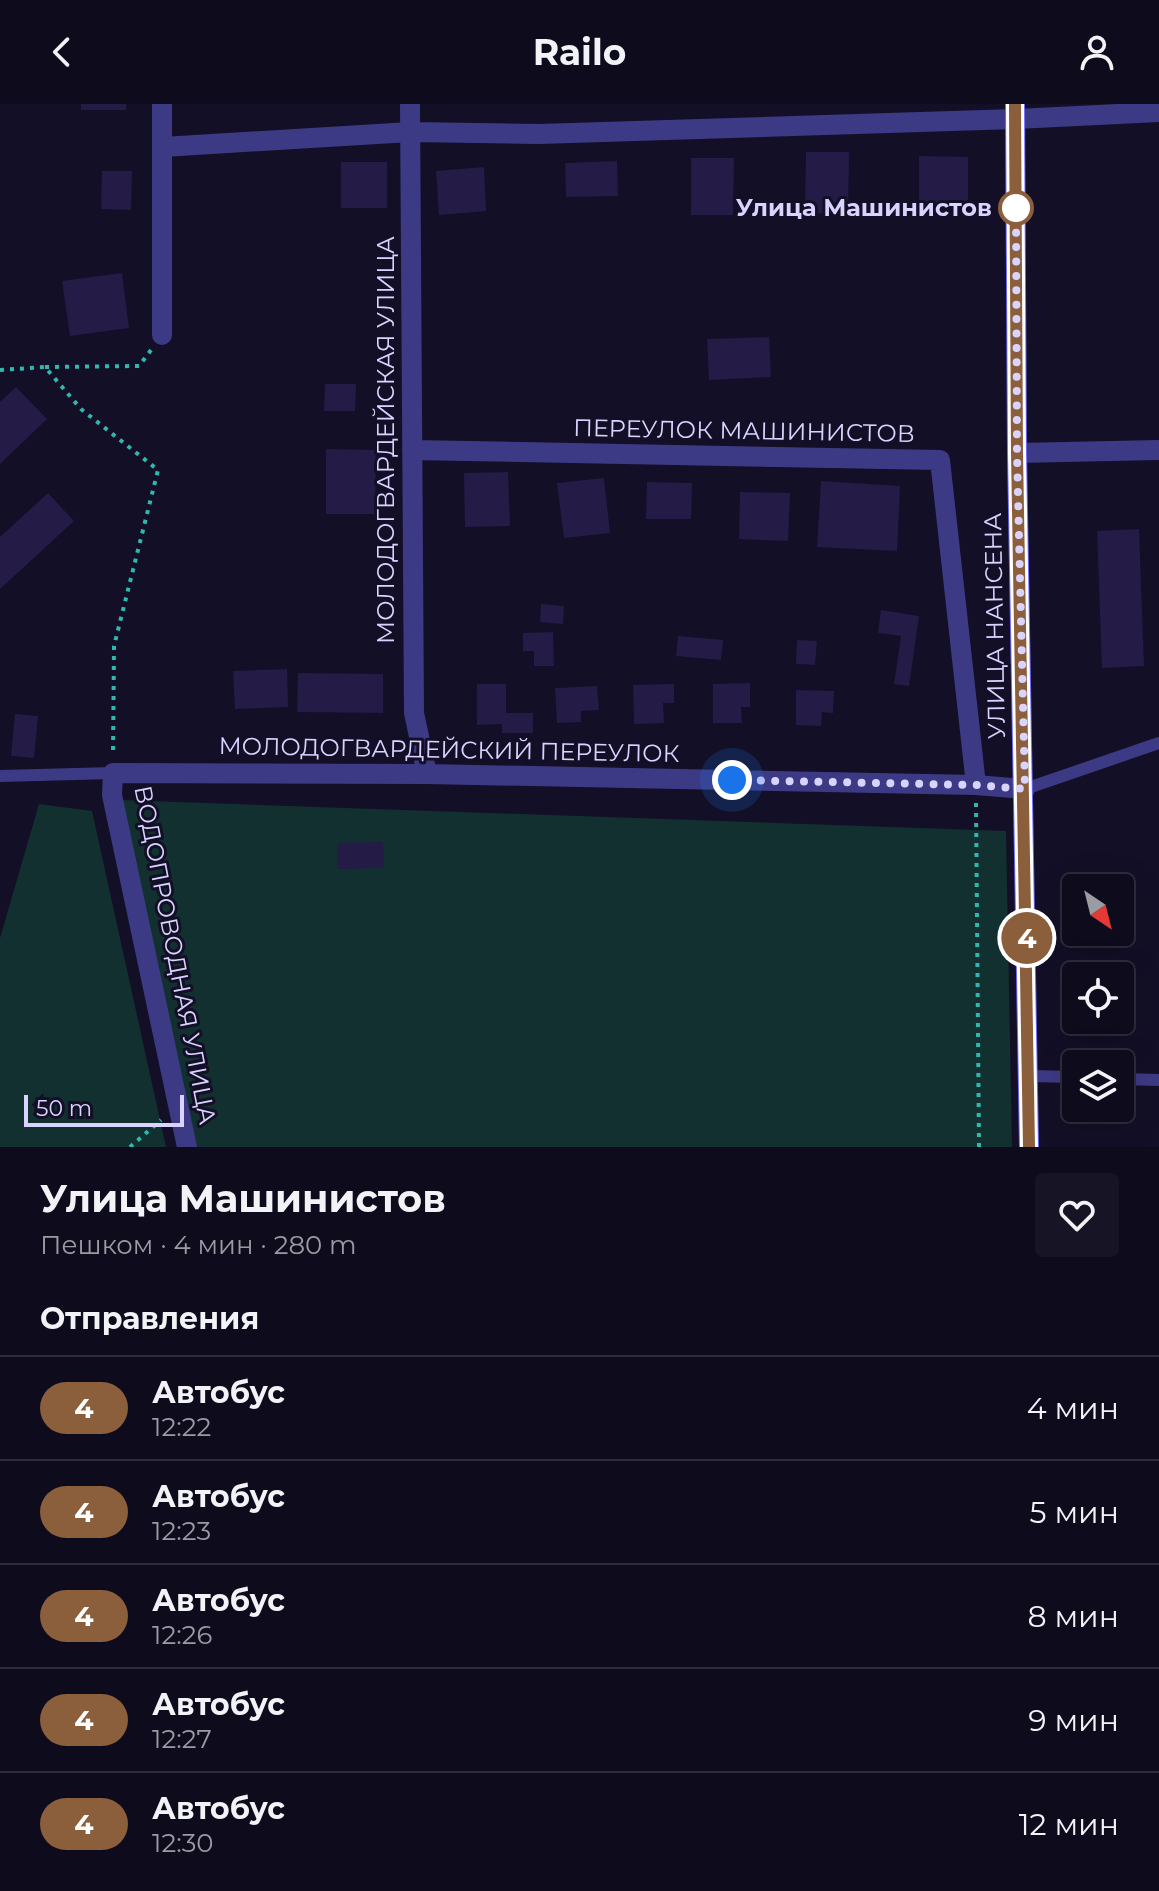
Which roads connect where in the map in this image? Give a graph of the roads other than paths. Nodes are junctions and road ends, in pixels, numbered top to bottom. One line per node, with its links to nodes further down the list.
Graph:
1 (162, 104): 6 (street)
2 (410, 104): 5 (street, МОЛОДОГВАРДЕЙСКАЯ УЛИЦА)
3 (1015, 112): 4 (street); 5 (street); 10 (main road, УЛИЦА НАНСЕНА)
4 (1159, 112)
5 (410, 132): 6 (street); 8 (street, МОЛОДОГВАРДЕЙСКАЯ УЛИЦА)
6 (163, 147): 7 (street)
7 (162, 335)
8 (412, 450): 13 (street, МОЛОДОГВАРДЕЙСКАЯ УЛИЦА); 15 (street, ПЕРЕУЛОК МАШИНИСТОВ)
9 (1159, 450): 10 (street)
10 (1017, 453): 16 (main road, УЛИЦА НАНСЕНА)
11 (1159, 743): 16 (lane)
12 (113, 773): 13 (street, МОЛОДОГВАРДЕЙСКИЙ ПЕРЕУЛОК); 14 (lane); 21 (street, ВОДОПРОВОДНАЯ УЛИЦА)
13 (427, 774): 15 (street, МОЛОДОГВАРДЕЙСКИЙ ПЕРЕУЛОК)
14 (0, 776)
15 (976, 785): 16 (street, МОЛОДОГВАРДЕЙСКИЙ ПЕРЕУЛОК)
16 (1025, 789): 17 (main road, УЛИЦА НАНСЕНА)
17 (1029, 1076): 18 (lane); 22 (main road, УЛИЦА НАНСЕНА)
18 (1062, 1077)
19 (1134, 1079): 20 (lane)
20 (1159, 1080)
21 (187, 1147)
22 (1029, 1147)

